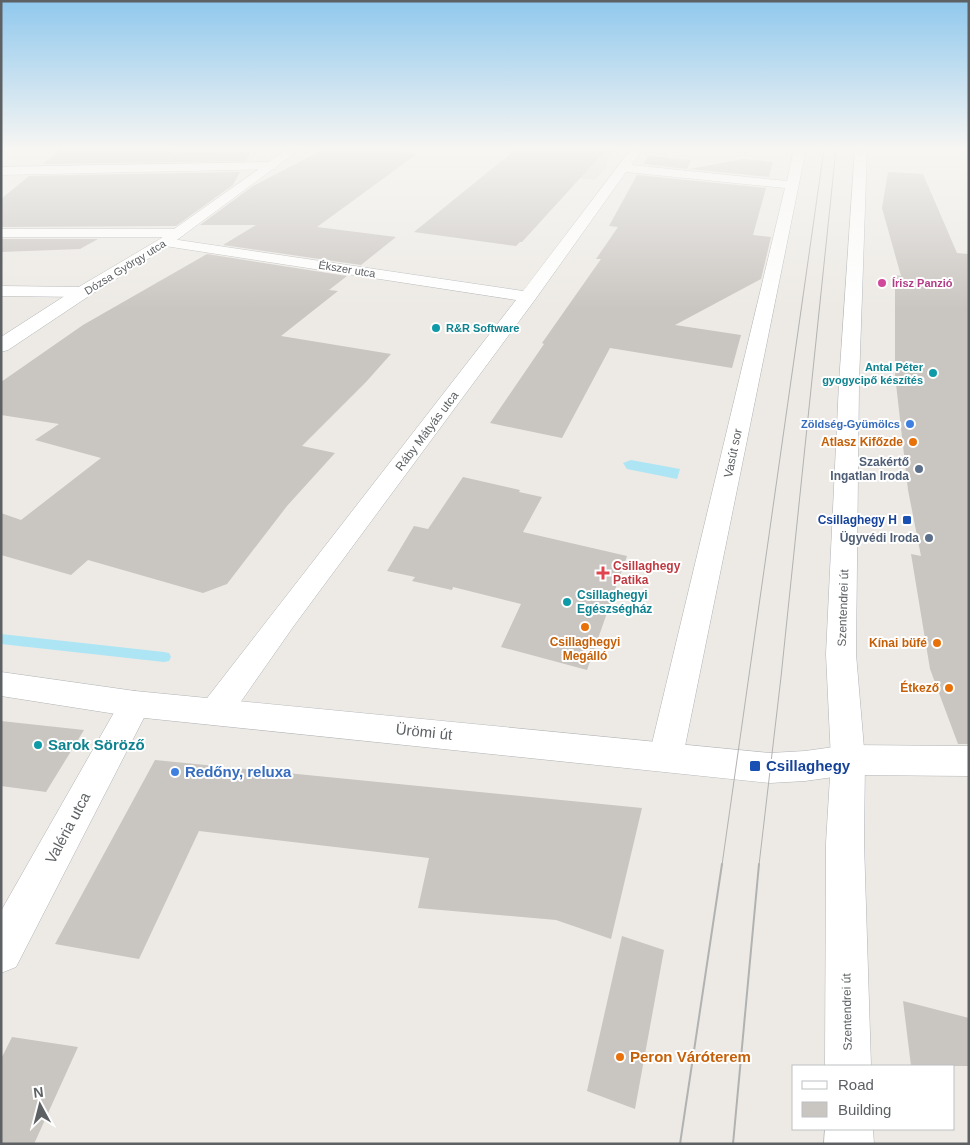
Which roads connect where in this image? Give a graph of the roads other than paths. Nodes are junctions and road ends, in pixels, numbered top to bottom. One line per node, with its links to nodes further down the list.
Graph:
1 (221, 202): 6 (street, Dózsa György utca)
2 (597, 202): 9 (street, Ráby Mátyás utca)
3 (788, 202): 14 (street, Vasút sor)
4 (858, 202): 15 (street, Szentendrei út)
5 (1, 233): 6 (street, Ékszer utca)
6 (172, 238): 8 (street, Dózsa György utca); 9 (street, Ékszer utca)
7 (1, 292): 8 (street)
8 (83, 292): 10 (street, Dózsa György utca)
9 (528, 297): 13 (street, Ráby Mátyás utca)
10 (1, 346)
11 (1, 684): 12 (street, Ürömi út)
12 (135, 704): 13 (street, Ürömi út); 17 (street, Valéria utca)
13 (216, 711): 14 (street, Ürömi út)
14 (666, 756): 15 (street, Ürömi út)
15 (848, 760): 16 (street, Ürömi út); 18 (street, Szentendrei út)
16 (969, 761)
17 (1, 952)
18 (848, 1065)
19 (848, 1130): 20 (street)
20 (849, 1144)

